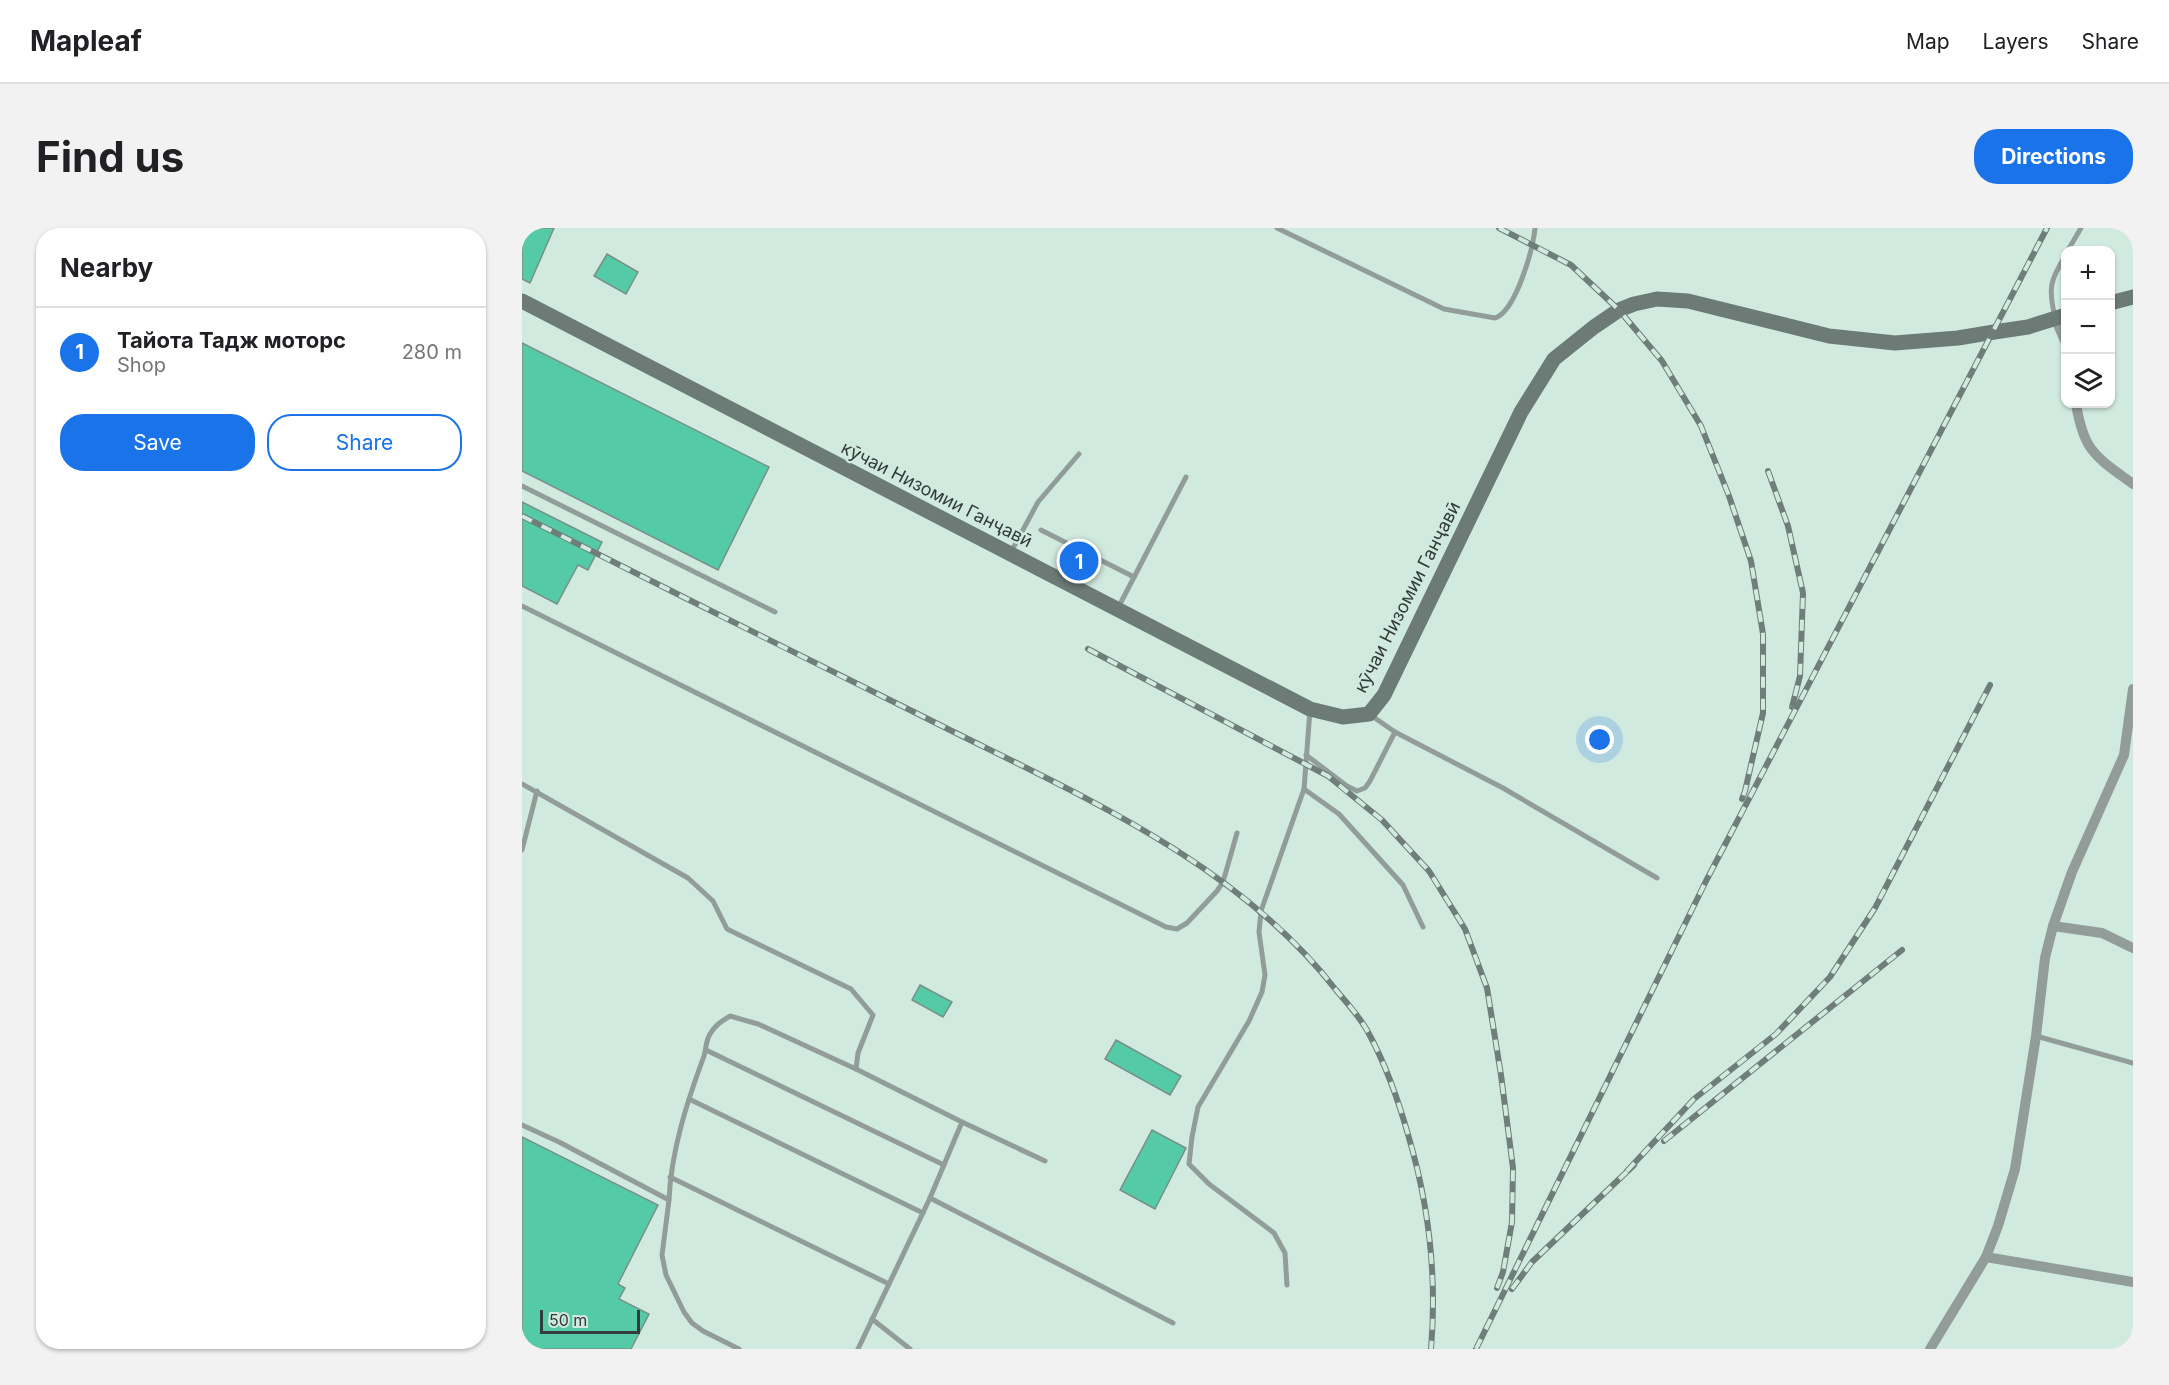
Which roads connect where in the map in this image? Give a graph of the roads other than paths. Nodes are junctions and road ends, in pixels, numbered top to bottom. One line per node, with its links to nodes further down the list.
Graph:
1 (1277, 228): 2 (lane)
2 (1535, 228)
3 (2081, 228): 4 (lane)
4 (2070, 246)
5 (2061, 263): 9 (lane)
6 (2133, 297): 8 (main road)
7 (522, 301): 16 (main road, кӯчаи Низомии Ганҷавӣ)
8 (2115, 302)
9 (2060, 317): 23 (main road, кӯчаи Низомии Ганҷавӣ)
10 (2077, 408): 13 (street)
11 (1080, 454): 16 (lane)
12 (1186, 477): 17 (lane)
13 (2133, 484)
14 (522, 486): 20 (lane)
15 (1041, 530): 17 (lane)
16 (1011, 554): 19 (main road, кӯчаи Низомии Ганҷавӣ)
17 (1134, 578): 19 (lane)
18 (522, 606): 29 (lane)
19 (1117, 609): 22 (main road, кӯчаи Низомии Ганҷавӣ)
20 (775, 612)
21 (2133, 689): 32 (street)
22 (1310, 709): 23 (main road, кӯчаи Низомии Ганҷавӣ); 25 (lane)
23 (1369, 714): 24 (lane)
24 (1395, 732): 25 (lane); 31 (lane)
25 (1306, 755): 27 (lane)
26 (522, 784): 28 (lane)
27 (1304, 789): 33 (lane); 51 (lane)
28 (537, 792): 30 (lane); 38 (lane)
29 (1237, 832)
30 (522, 850)
31 (1657, 878)
32 (2053, 926): 34 (street); 35 (street)
33 (1423, 927)
34 (2133, 948)
35 (2036, 1036): 37 (lane); 48 (street)
36 (706, 1050): 38 (lane); 39 (lane); 43 (lane)
37 (2133, 1063)
38 (856, 1069): 40 (lane)
39 (689, 1098): 44 (lane); 47 (lane)
40 (962, 1122): 42 (lane); 43 (lane)
41 (522, 1125): 46 (lane)
42 (1045, 1161)
43 (944, 1165): 45 (lane)
44 (670, 1177): 46 (lane); 50 (lane)
45 (930, 1198): 47 (lane); 53 (lane)
46 (669, 1200): 54 (lane)
47 (923, 1213): 50 (lane)
48 (1986, 1257): 49 (street); 57 (street)
49 (2133, 1282)
50 (889, 1284): 52 (lane)
51 (1287, 1285)
52 (872, 1319): 55 (lane); 56 (lane)
53 (1173, 1323)
54 (739, 1349)
55 (858, 1349)
56 (910, 1349)
57 (1930, 1349)

